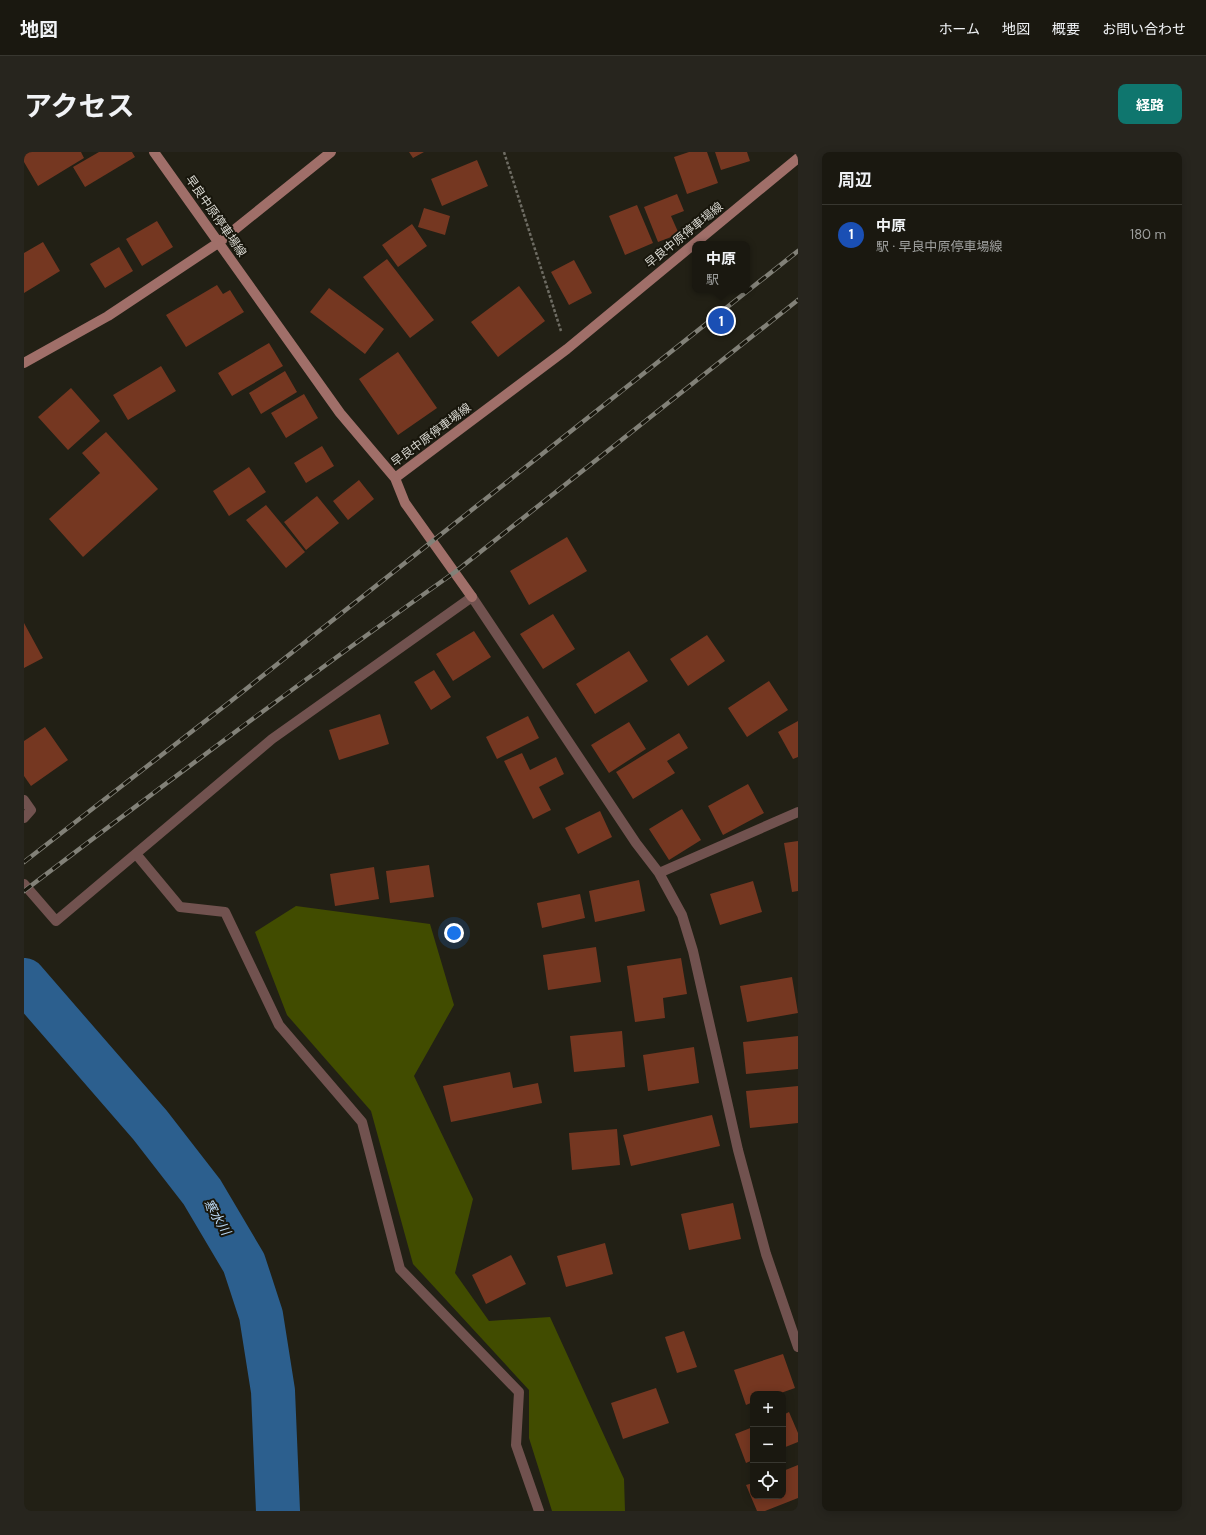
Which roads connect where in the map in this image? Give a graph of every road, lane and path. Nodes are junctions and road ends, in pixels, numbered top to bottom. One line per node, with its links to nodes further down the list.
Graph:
1 (154, 152): 6 (main road, 早良中原停車場線)
2 (331, 152): 6 (main road)
3 (504, 152): 8 (path)
4 (798, 158): 5 (main road, 早良中原停車場線)
5 (697, 241)
6 (218, 243): 9 (main road); 10 (main road, 早良中原停車場線)
7 (692, 245): 8 (main road, 早良中原停車場線)
8 (566, 349): 10 (main road, 早良中原停車場線)
9 (24, 363)
10 (395, 478): 11 (main road)
11 (472, 597): 15 (street); 16 (street)
12 (24, 800): 14 (street)
13 (798, 812): 16 (street)
14 (24, 818)
15 (136, 854): 17 (street); 19 (street)
16 (659, 873): 18 (street)
17 (24, 884)
18 (798, 1347)
19 (539, 1511)

